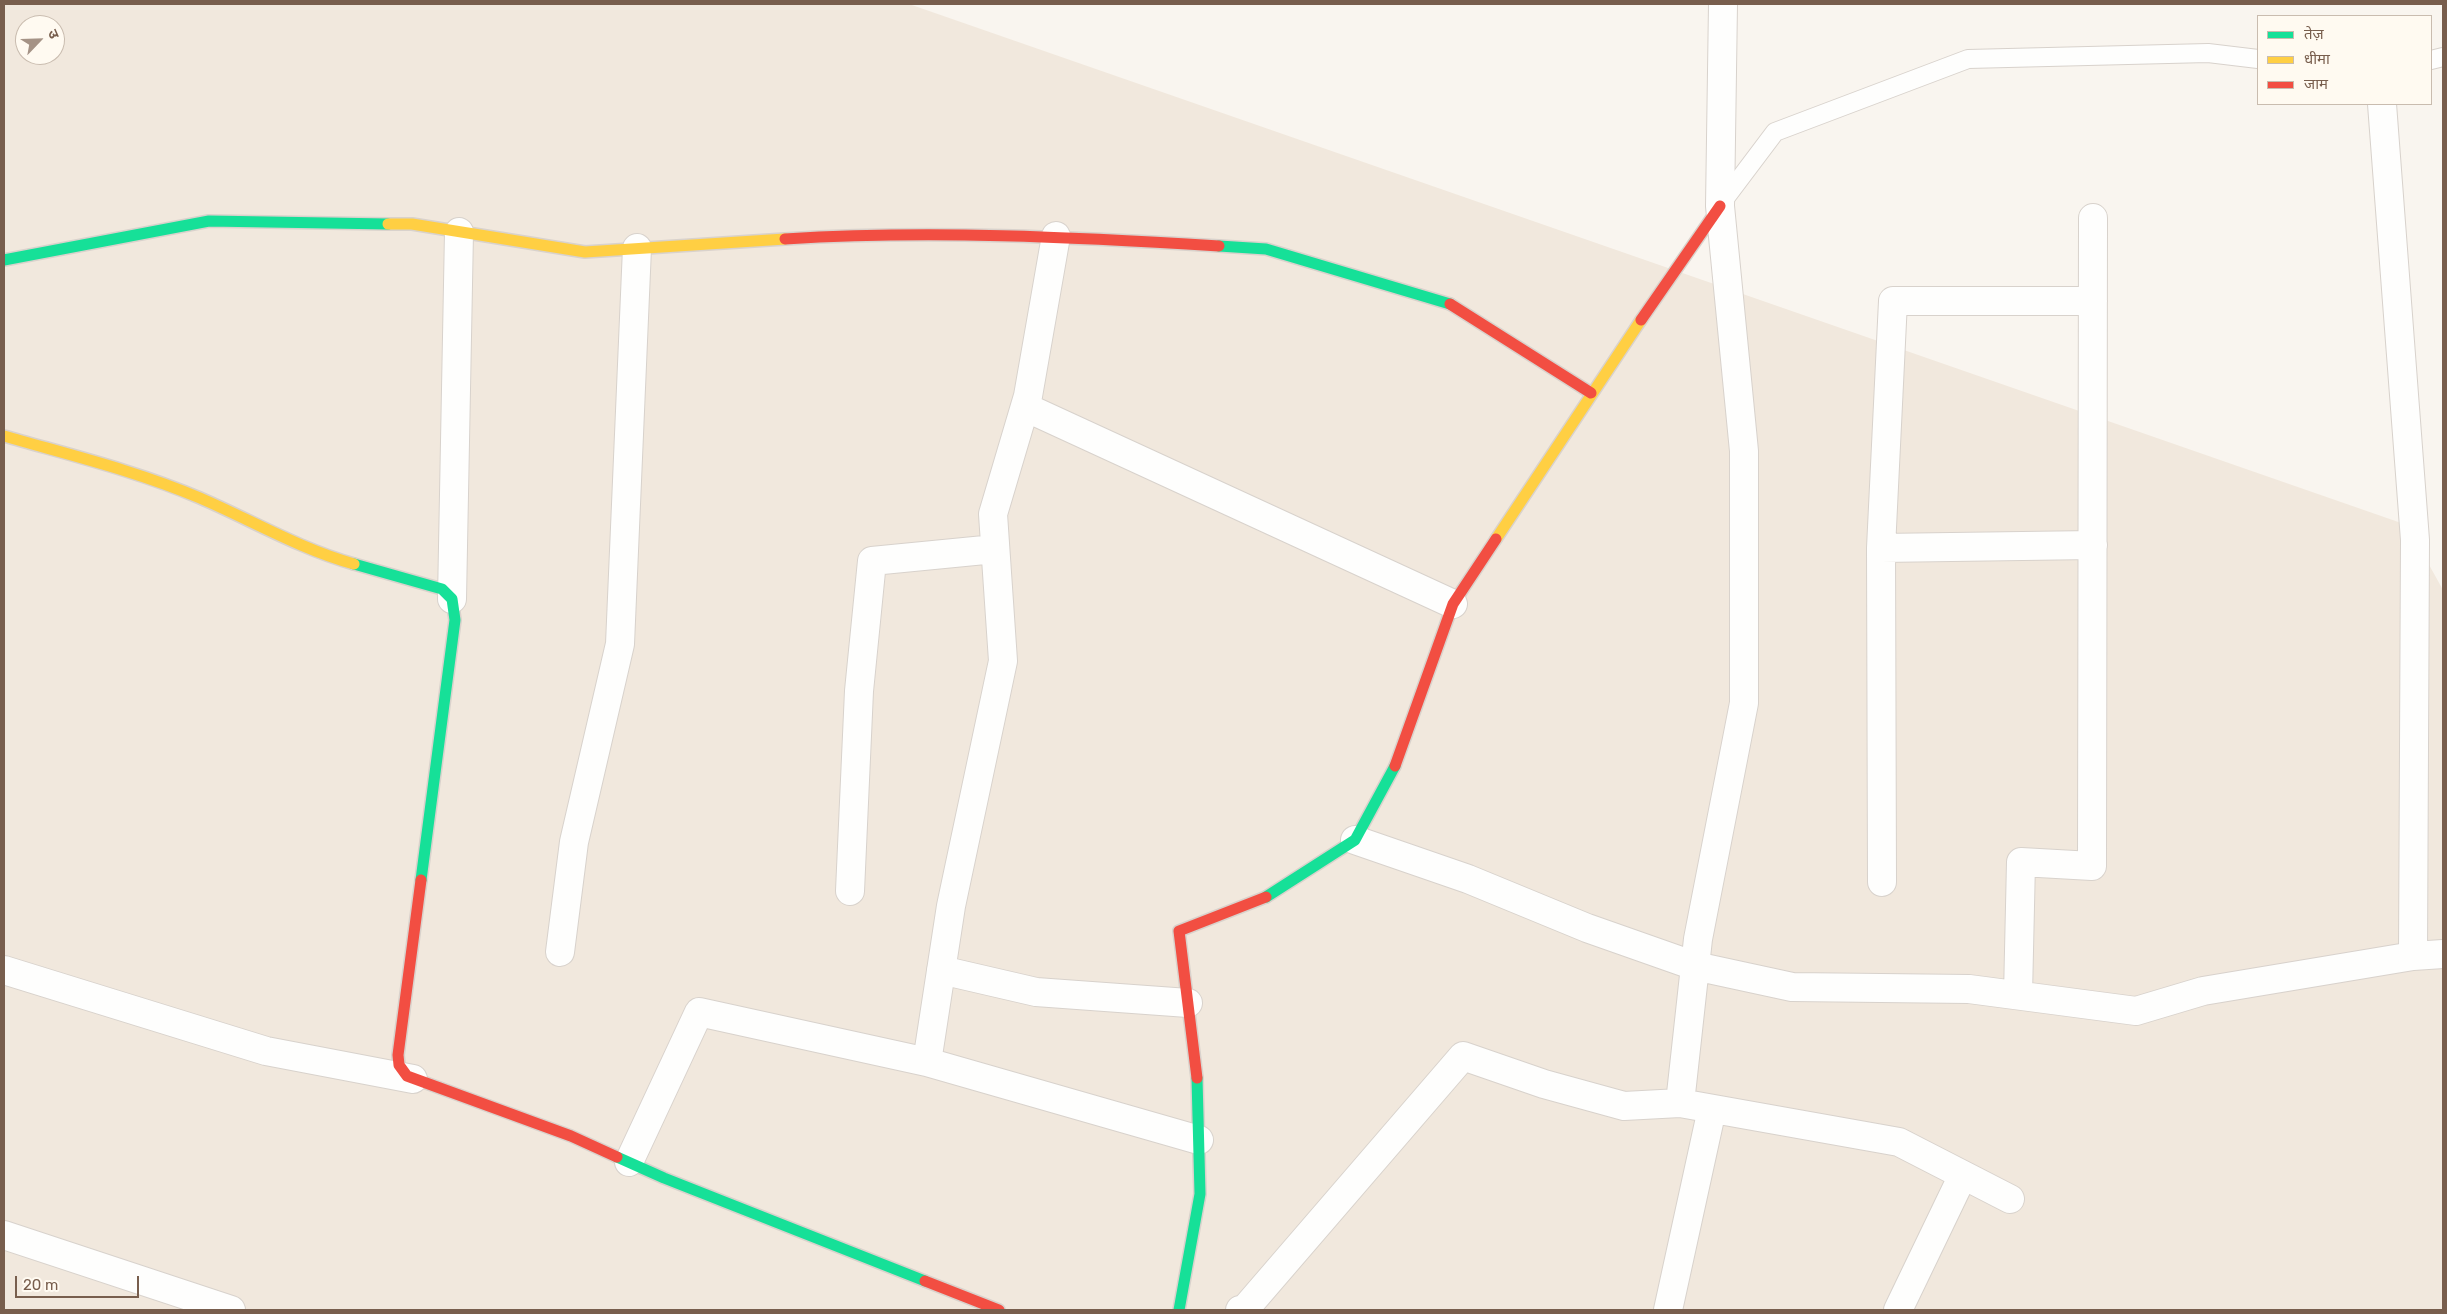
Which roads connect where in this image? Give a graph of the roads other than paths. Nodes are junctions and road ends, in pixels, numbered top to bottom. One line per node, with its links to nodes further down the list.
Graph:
1 (1723, 4): 4 (street)
2 (2257, 59): 4 (lane)
3 (2382, 105): 24 (street)
4 (1720, 206): 11 (street); 25 (street)
5 (2093, 218): 10 (street)
6 (459, 232): 8 (street); 9 (street); 17 (street)
7 (1056, 236): 8 (street); 11 (street); 12 (street)
8 (637, 248): 22 (street)
9 (4, 260)
10 (2093, 301): 14 (street); 15 (street)
11 (1591, 393): 18 (street)
12 (1025, 407): 16 (street); 18 (street)
13 (4, 436): 17 (street)
14 (2093, 545): 15 (street); 28 (street)
15 (1881, 548): 20 (street)
16 (995, 549): 21 (street); 27 (street)
17 (452, 599): 31 (street)
18 (1453, 604): 19 (street)
19 (1355, 840): 25 (street); 29 (street)
20 (1882, 882)
21 (850, 891)
22 (560, 952)
23 (2443, 954): 24 (street)
24 (2413, 956): 28 (street)
25 (1695, 966): 28 (street); 32 (street)
26 (4, 970): 31 (street)
27 (941, 970): 29 (street); 30 (street)
28 (2018, 995)
29 (1188, 1003): 34 (street)
30 (927, 1062): 34 (street); 35 (street)
31 (413, 1079): 35 (street)
32 (1680, 1103): 33 (street); 42 (street)
33 (1712, 1108): 36 (street); 43 (street)
34 (1199, 1140): 41 (street)
35 (629, 1162): 40 (street)
36 (1963, 1175): 37 (street); 44 (street)
37 (2010, 1199)
38 (4, 1235): 39 (street)
39 (232, 1310)
40 (999, 1310)
41 (1179, 1310)
42 (1240, 1310)
43 (1668, 1310)
44 (1898, 1310)

